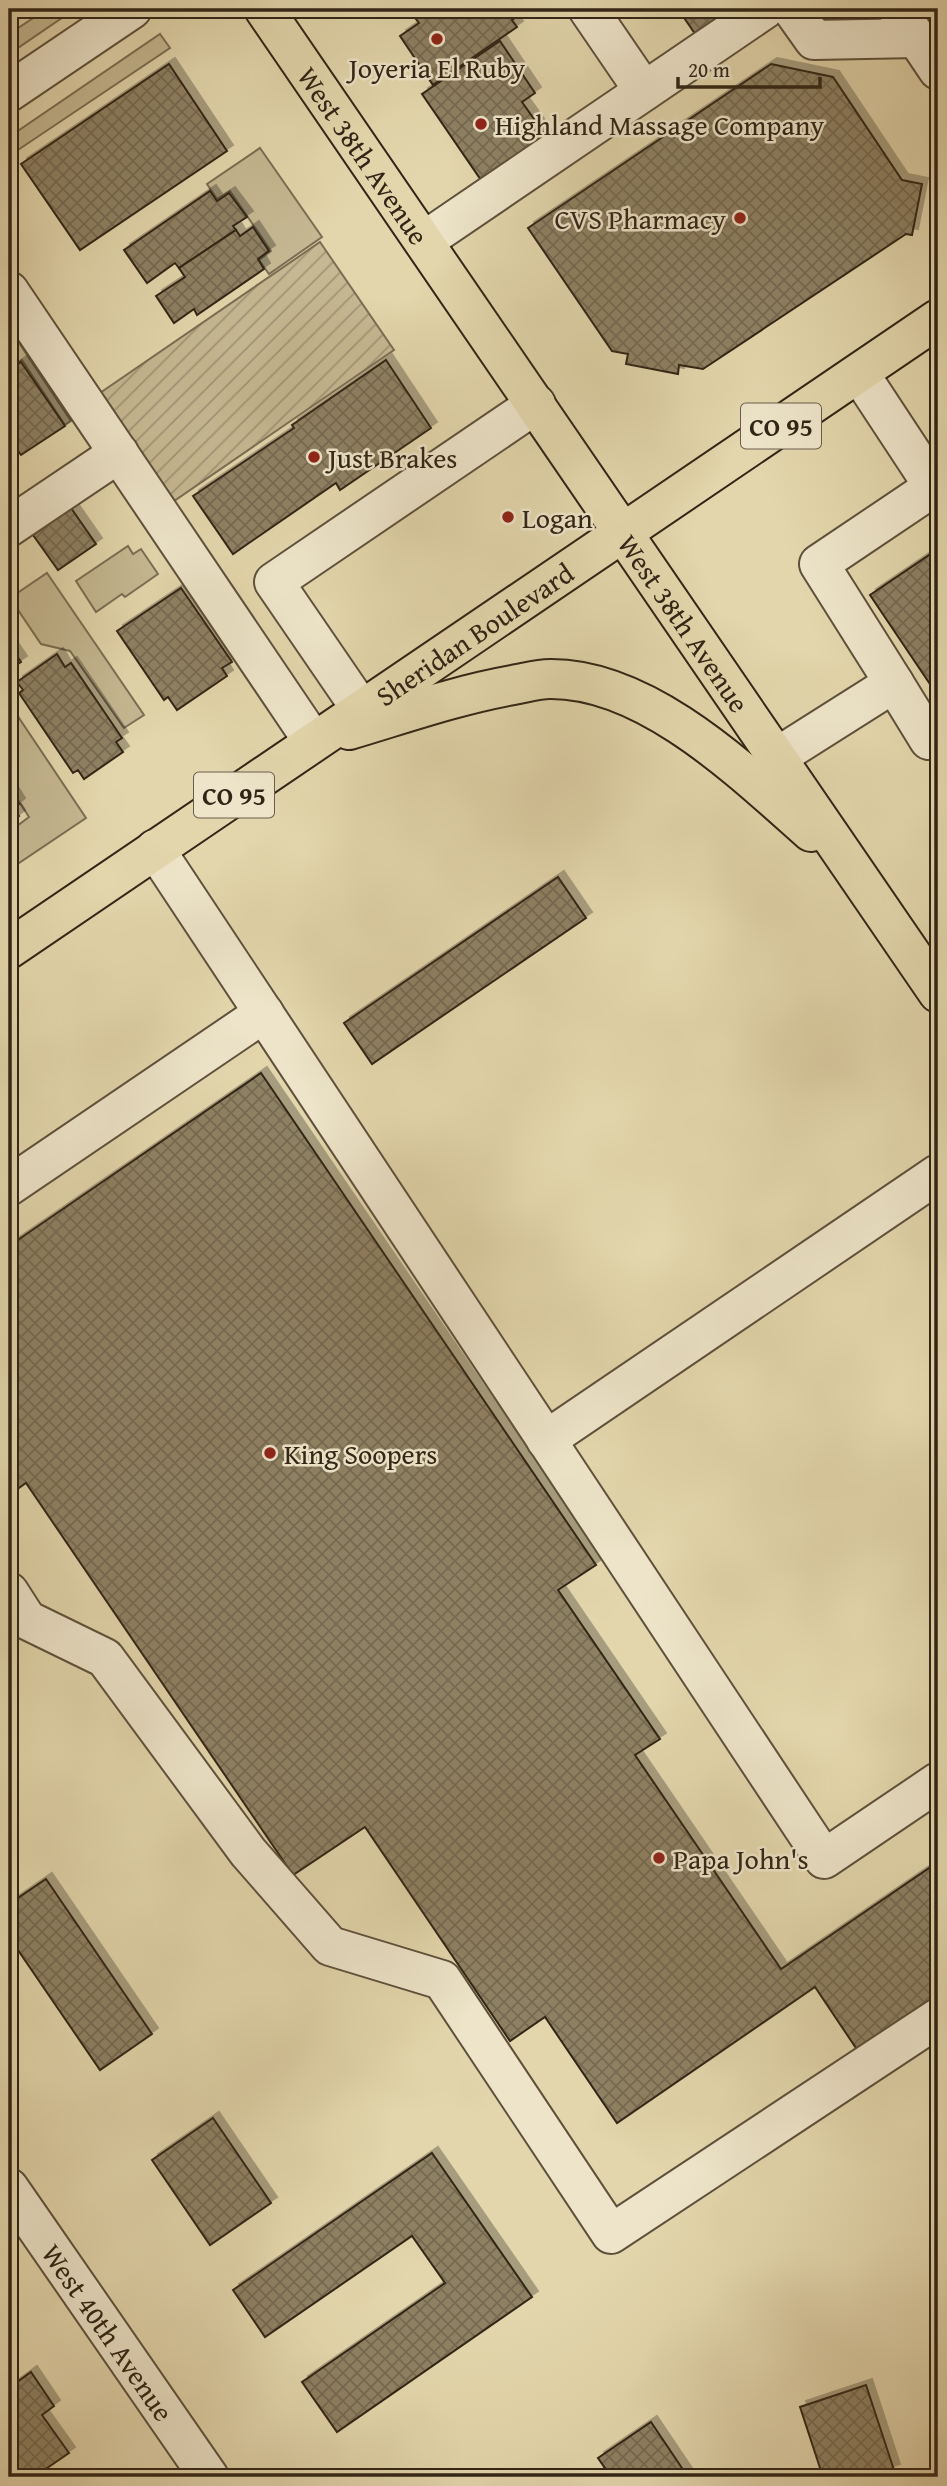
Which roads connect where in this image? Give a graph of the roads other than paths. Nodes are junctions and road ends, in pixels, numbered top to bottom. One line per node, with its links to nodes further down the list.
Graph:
1 (132, 9): 9 (street)
2 (264, 9): 10 (main road, West 38th Avenue)
3 (588, 9): 8 (street)
4 (765, 9): 8 (street)
5 (792, 9): 6 (street)
6 (907, 24): 7 (street)
7 (938, 70)
8 (644, 91): 10 (street)
9 (9, 92)
10 (424, 241): 14 (main road, West 38th Avenue)
11 (9, 290): 15 (street)
12 (938, 319): 13 (main road, Sheridan Boulevard / CO 95)
13 (859, 373): 16 (street); 18 (main road, Sheridan Boulevard / CO 95)
14 (536, 404): 18 (main road, West 38th Avenue); 20 (street)
15 (119, 453): 17 (street); 22 (street)
16 (936, 485): 19 (street)
17 (9, 527)
18 (623, 532): 20 (main road, Sheridan Boulevard / CO 95); 23 (main road, West 38th Avenue)
19 (894, 683): 21 (street); 23 (street)
20 (361, 709): 22 (main road, Sheridan Boulevard / CO 95)
21 (938, 734)
22 (313, 741): 24 (main road, Sheridan Boulevard / CO 95); 25 (main road)
23 (777, 757): 25 (main road, West 38th Avenue)
24 (156, 849): 26 (main road, Sheridan Boulevard / CO 95); 28 (street)
25 (853, 868): 27 (main road, West 38th Avenue)
26 (9, 949)
27 (938, 993)
28 (264, 1013): 30 (street); 31 (street)
29 (938, 1174): 31 (street)
30 (9, 1186)
31 (546, 1440): 33 (street)
32 (9, 1592): 34 (street)
33 (938, 1782)
34 (938, 2018)
35 (9, 2188): 36 (street, West 40th Avenue)
36 (209, 2477)

